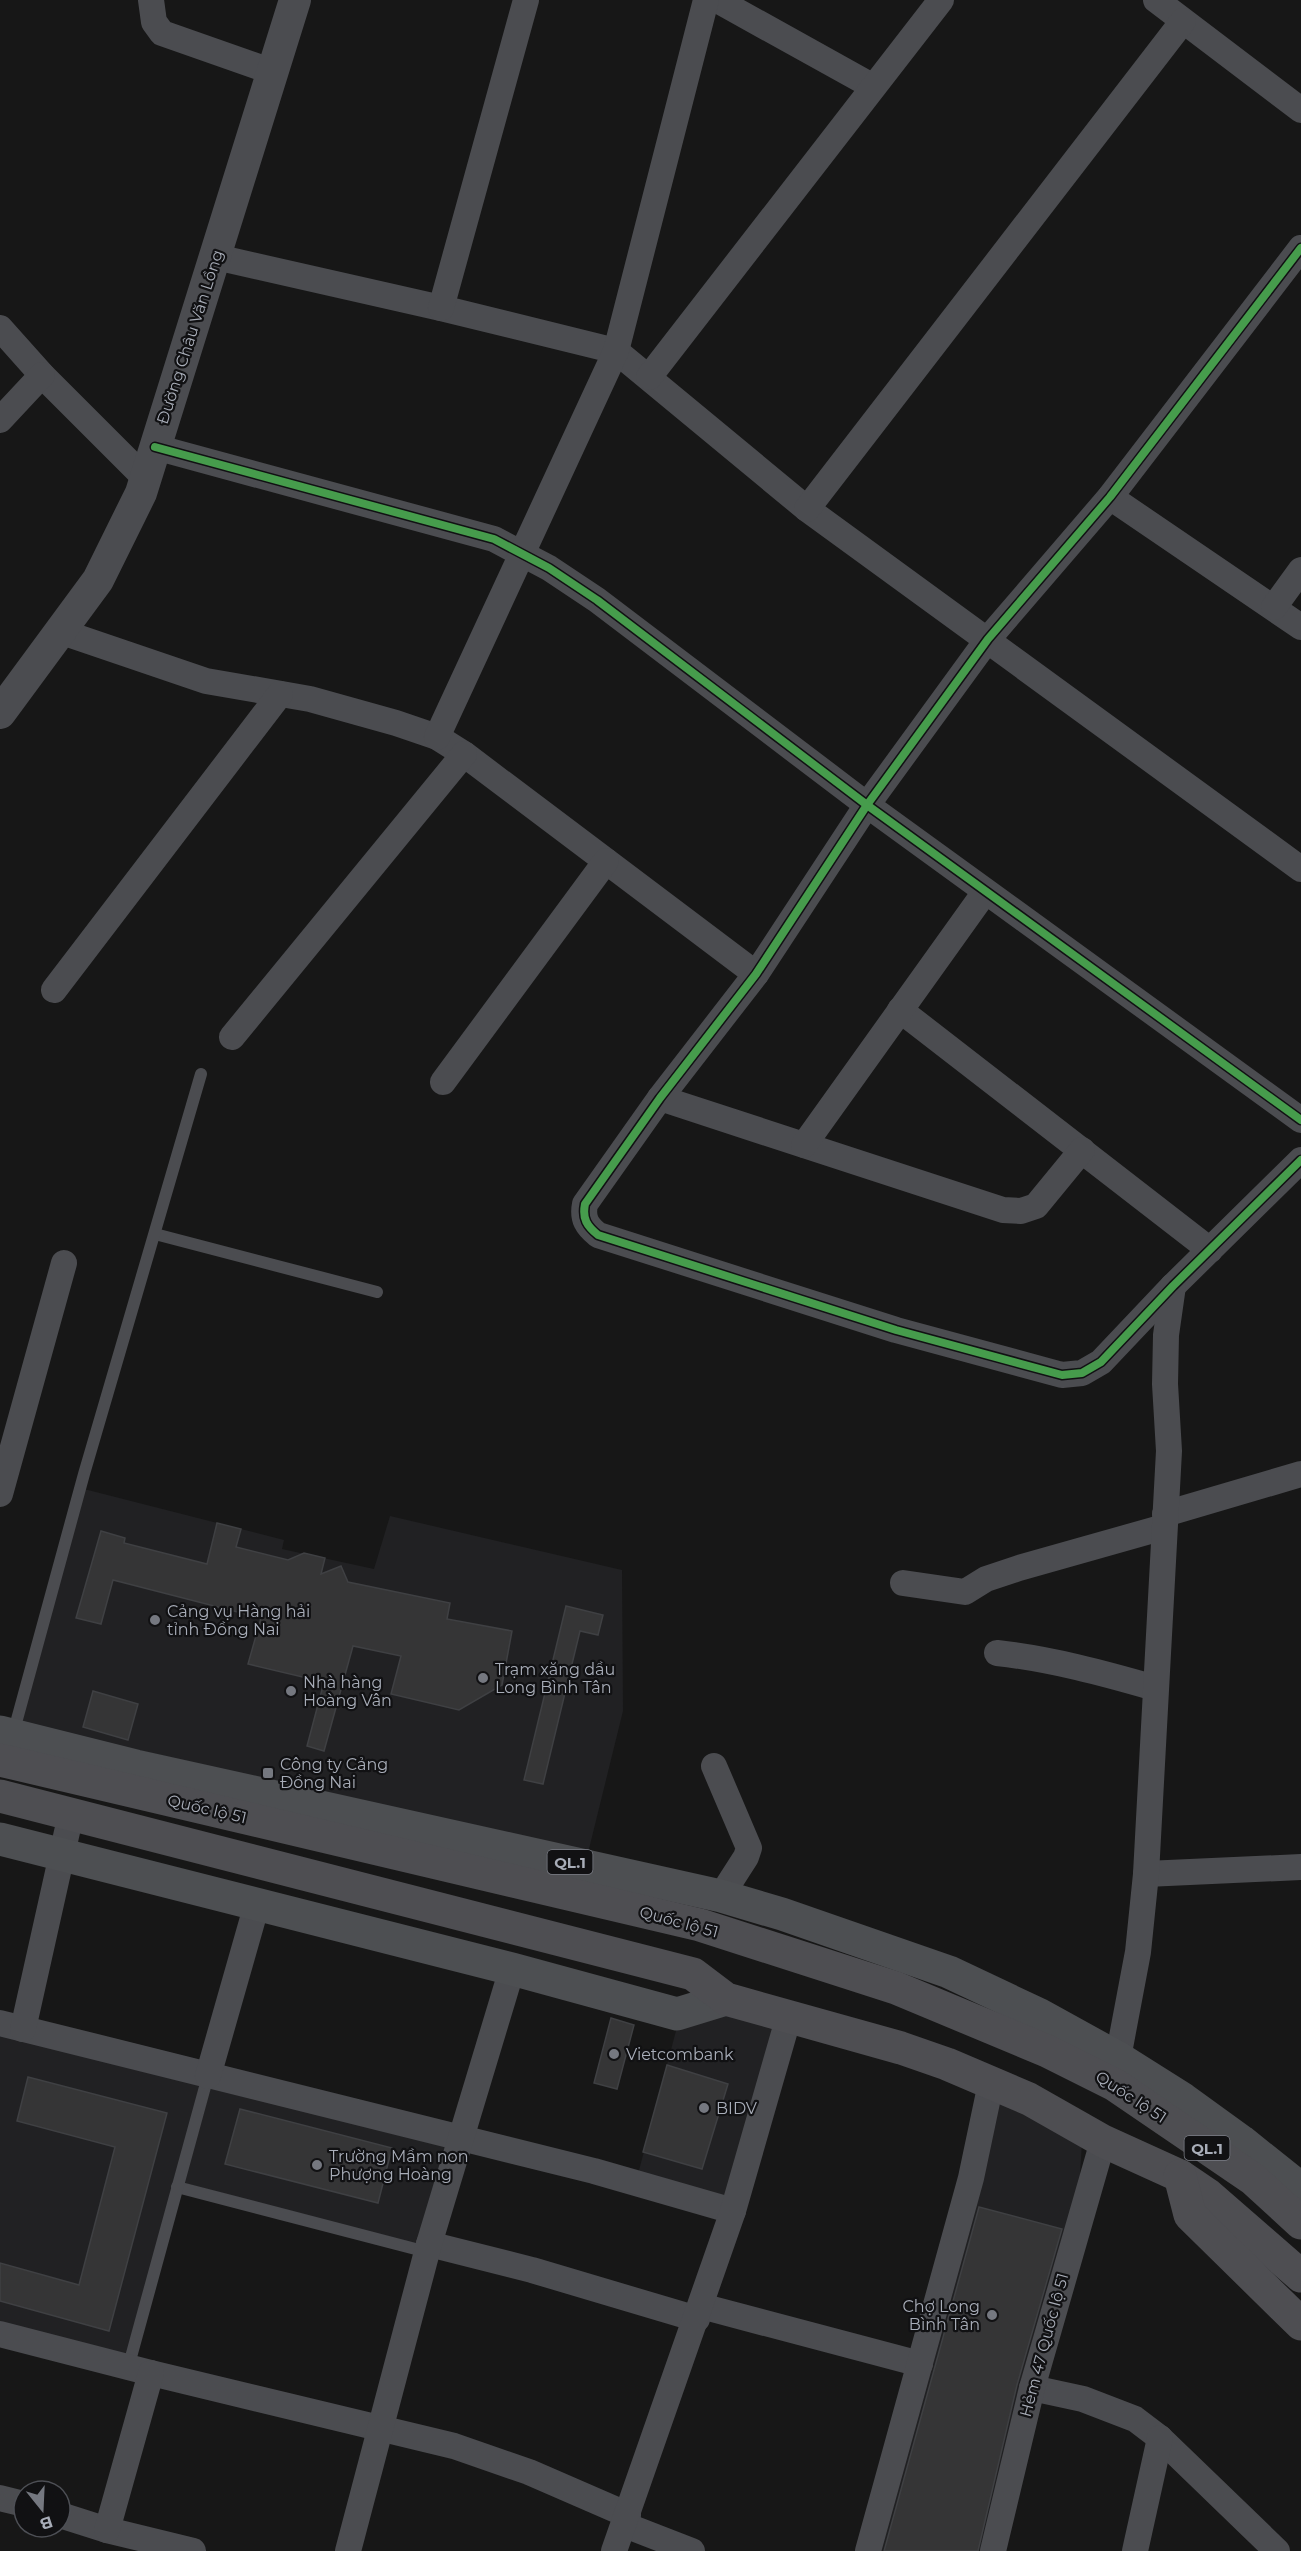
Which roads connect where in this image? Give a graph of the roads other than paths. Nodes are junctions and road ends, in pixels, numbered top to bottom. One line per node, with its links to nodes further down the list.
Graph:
1 (151, 0): 9 (street)
2 (295, 0): 9 (street, Đường Châu Văn Lồng)
3 (526, 0): 14 (street)
4 (706, 0): 16 (street)
5 (717, 0): 10 (street)
6 (941, 0): 10 (street)
7 (1156, 0): 8 (street)
8 (1183, 21): 11 (street); 23 (street)
9 (273, 72): 13 (street, Đường Châu Văn Lồng)
10 (872, 86): 18 (street)
11 (1301, 110)
12 (1301, 248): 22 (street)
13 (216, 257): 14 (street); 20 (street, Đường Châu Văn Lồng)
14 (441, 308): 16 (street)
15 (0, 328): 17 (street)
16 (616, 351): 18 (street); 24 (street)
17 (42, 375): 19 (street); 21 (street)
18 (649, 377): 23 (street)
19 (0, 420)
20 (155, 447): 21 (street, Đường Châu Văn Lồng); 24 (street)
21 (145, 478): 28 (street, Đường Châu Văn Lồng)
22 (1110, 497): 26 (street); 29 (street)
23 (807, 510): 29 (street)
24 (521, 554): 32 (street); 34 (street)
25 (1301, 570): 26 (street)
26 (1274, 607): 27 (street)
27 (1301, 627)
28 (59, 631): 30 (street); 31 (street, Đường Châu Văn Lồng)
29 (988, 639): 34 (street); 36 (street)
30 (280, 694): 32 (street); 39 (street)
31 (0, 712)
32 (437, 737): 33 (street)
33 (464, 754): 35 (street); 41 (street)
34 (867, 805): 37 (street); 38 (street)
35 (606, 861): 38 (street); 43 (street)
36 (1301, 869)
37 (985, 892): 40 (street); 45 (street)
38 (756, 975): 44 (street)
39 (54, 990)
40 (900, 1010): 46 (street); 47 (street)
41 (232, 1037)
42 (201, 1074): 49 (lane)
43 (443, 1082)
44 (660, 1098): 46 (street); 52 (street)
45 (1301, 1120)
46 (804, 1145): 47 (street)
47 (1082, 1150): 50 (street)
48 (1301, 1160): 50 (street)
49 (155, 1234): 53 (lane); 60 (lane)
50 (1210, 1250): 52 (street)
51 (64, 1263): 55 (street)
52 (1173, 1286): 56 (street)
53 (377, 1292)
54 (1301, 1474): 56 (street)
55 (0, 1494)
56 (1165, 1521): 57 (street); 59 (street)
57 (903, 1583)
58 (997, 1653): 59 (street)
59 (1155, 1688): 67 (street)
60 (6, 1747): 68 (main road, Quốc lộ 51 / QL.1); 74 (highway, Quốc lộ 51 / QL.1)
61 (714, 1766): 68 (street)
62 (0, 1796): 63 (highway, QL.1)
63 (71, 1814): 65 (street); 71 (highway, QL.1)
64 (0, 1839): 65 (main road)
65 (62, 1855): 69 (main road); 73 (street)
66 (1301, 1867): 67 (street)
67 (1146, 1874): 74 (street)
68 (722, 1896): 74 (main road, Quốc lộ 51 / QL.1)
69 (257, 1904): 70 (main road); 75 (street)
70 (512, 1969): 71 (main road); 77 (street)
71 (726, 1999): 72 (highway, QL.1)
72 (789, 2016): 76 (highway, QL.1); 82 (street)
73 (11, 2026): 75 (street)
74 (1113, 2070): 81 (main road, Quốc lộ 51 / QL.1); 83 (highway, Quốc lộ 51 / QL.1)
75 (208, 2076): 77 (street); 80 (lane)
76 (991, 2083): 78 (highway, QL.1); 89 (street)
77 (460, 2140): 82 (street); 84 (street)
78 (1103, 2141): 79 (highway, QL.1); 91 (street, Hẻm 47 Quốc lộ 51)
79 (1180, 2176): 85 (highway, QL.1); 87 (highway, QL.1)
80 (177, 2187): 84 (lane); 90 (lane)
81 (1301, 2189)
82 (733, 2211): 86 (street)
83 (1301, 2223)
84 (428, 2248): 86 (street); 92 (street)
85 (1301, 2276)
86 (699, 2312): 89 (street); 95 (street)
87 (1301, 2324)
88 (0, 2334): 90 (street)
89 (920, 2364): 101 (street)
90 (140, 2371): 92 (street); 96 (street)
91 (1032, 2388): 93 (street); 102 (street, Hẻm 47 Quốc lộ 51)
92 (379, 2427): 95 (street); 98 (street)
93 (1160, 2438): 103 (street); 104 (street)
94 (72, 2519): 96 (street)
95 (626, 2520): 99 (street); 100 (street)
96 (107, 2530): 97 (street)
97 (193, 2551)
98 (348, 2551)
99 (614, 2551)
100 (692, 2551)
101 (868, 2551)
102 (993, 2551)
103 (1135, 2551)
104 (1277, 2551)

